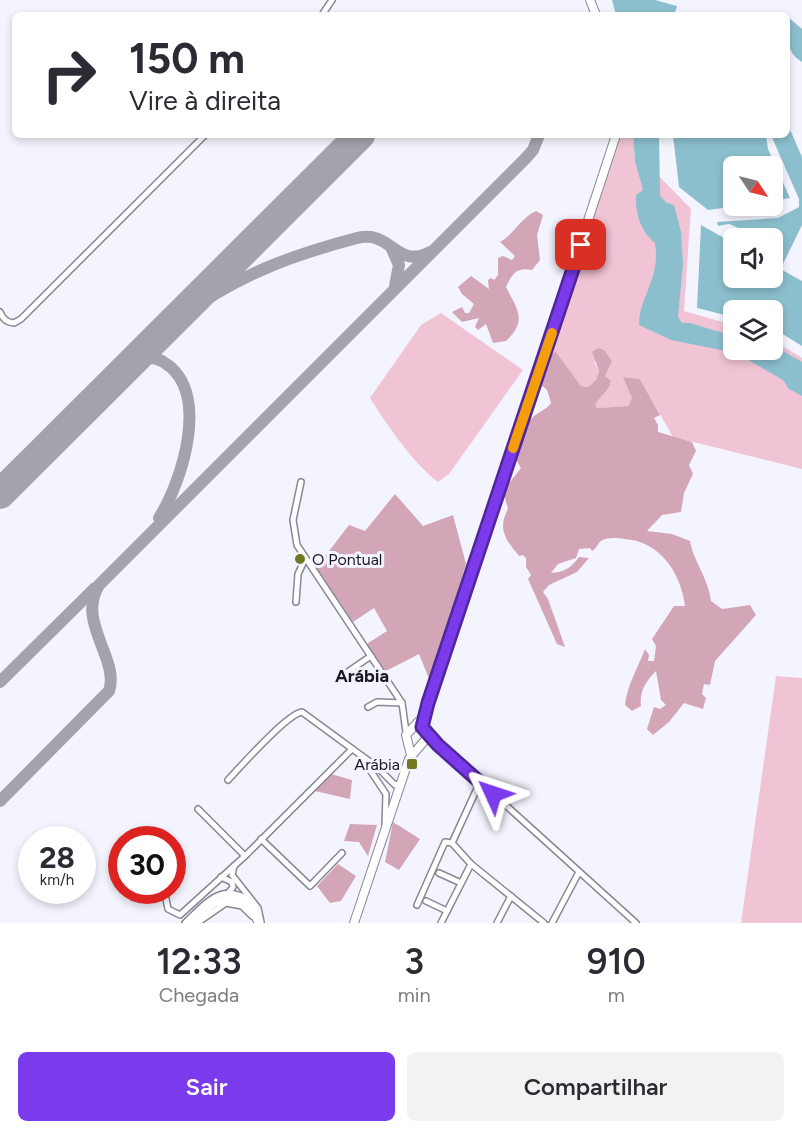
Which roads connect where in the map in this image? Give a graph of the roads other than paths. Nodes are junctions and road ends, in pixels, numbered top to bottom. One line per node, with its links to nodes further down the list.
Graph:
1 (202, 138): 3 (street)
2 (615, 138): 12 (street)
3 (0, 312)
4 (301, 482): 5 (street)
5 (305, 559): 6 (street); 7 (street)
6 (296, 602)
7 (371, 656): 8 (street); 9 (street)
8 (346, 673)
9 (402, 703): 10 (street); 11 (street)
10 (368, 707)
11 (406, 717): 12 (street); 13 (street)
12 (420, 728): 13 (street); 15 (street); 16 (street)
13 (406, 732): 14 (street)
14 (408, 743): 15 (street); 18 (street)
15 (422, 745): 16 (street); 18 (street)
16 (438, 745): 20 (street)
17 (354, 751): 19 (street); 21 (street); 23 (street); 24 (street)
18 (411, 755): 21 (street)
19 (228, 780)
20 (480, 782): 25 (street); 30 (street)
21 (401, 783): 23 (street)
22 (198, 809): 27 (street)
23 (386, 829): 45 (street)
24 (261, 839): 26 (street); 27 (street)
25 (452, 843): 28 (street); 39 (street)
26 (342, 853)
27 (245, 856): 29 (street)
28 (471, 864): 33 (street); 35 (street)
29 (235, 865): 32 (street); 37 (street)
30 (579, 872): 49 (street); 50 (street)
31 (440, 873): 33 (street)
32 (220, 877): 34 (street); 38 (street)
33 (461, 883): 40 (street)
34 (228, 892): 37 (street); 41 (street)
35 (512, 896): 47 (street); 48 (street)
36 (426, 902): 40 (street)
37 (253, 903): 44 (street)
38 (166, 904)
39 (417, 904)
40 (447, 911): 46 (street)
41 (185, 923)
42 (191, 923): 44 (street)
43 (197, 923): 44 (street)
44 (258, 923)
45 (354, 923)
46 (441, 923)
47 (497, 923)
48 (544, 923)
49 (552, 923)
50 (636, 923)

